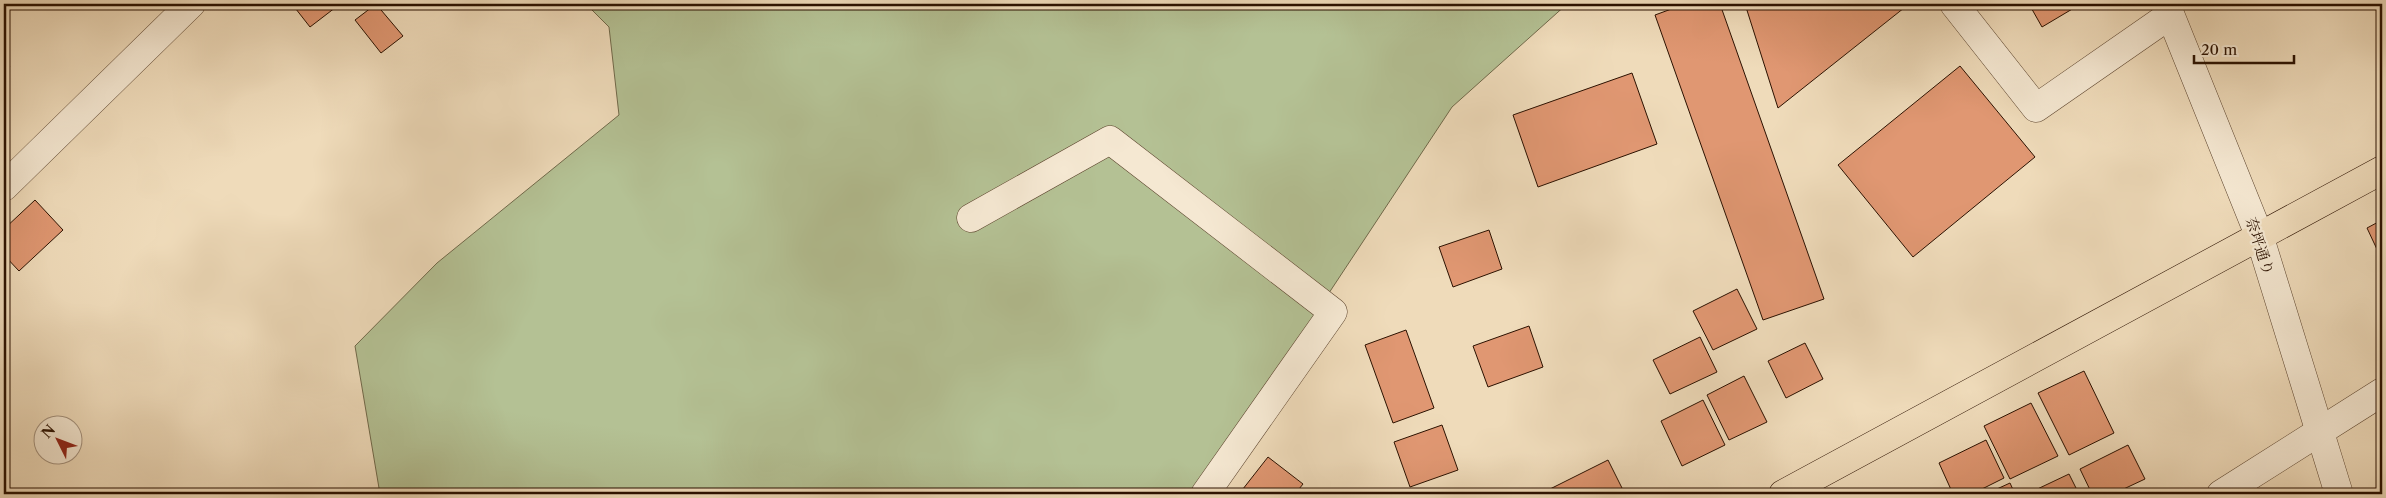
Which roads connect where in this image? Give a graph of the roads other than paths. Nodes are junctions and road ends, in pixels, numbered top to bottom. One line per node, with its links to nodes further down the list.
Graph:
1 (191, 4): 5 (street)
2 (1954, 4): 3 (street)
3 (2168, 10): 7 (street, 奈坪通り)
4 (2382, 170): 7 (main road)
5 (4, 187)
6 (970, 218): 10 (street)
7 (2259, 235): 9 (street, 奈坪通り); 11 (main road)
8 (2382, 392): 9 (street)
9 (2319, 431): 12 (street); 13 (street, 奈坪通り)
10 (1205, 494)
11 (1783, 494)
12 (2221, 494)
13 (2339, 494)

